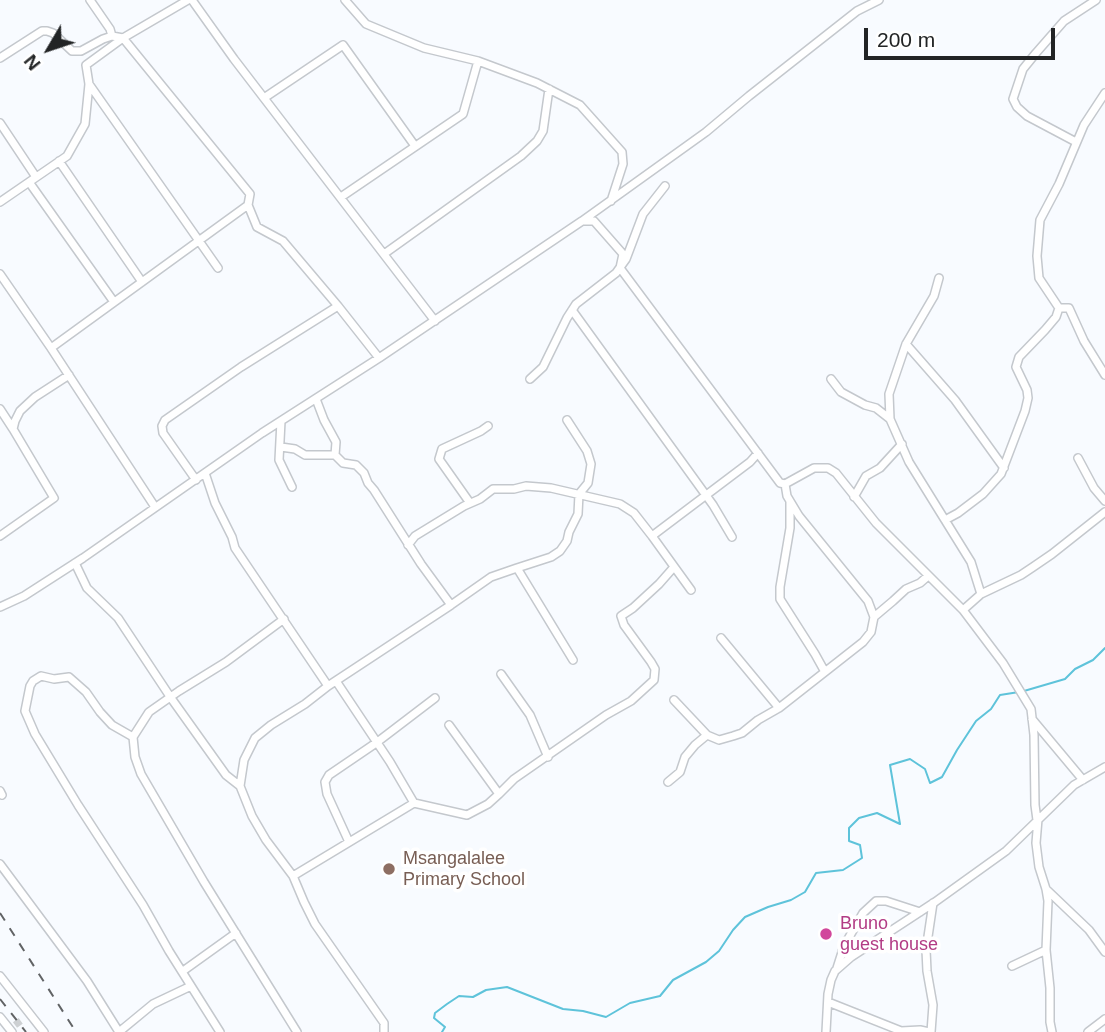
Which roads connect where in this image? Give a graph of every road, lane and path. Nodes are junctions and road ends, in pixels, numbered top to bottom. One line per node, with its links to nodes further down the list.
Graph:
1 (90, 0): 6 (street)
2 (190, 0): 7 (street); 13 (street)
3 (345, 0): 9 (street)
4 (878, 0): 22 (street)
5 (1096, 0): 15 (street)
6 (112, 36): 7 (street); 8 (street)
7 (123, 37): 10 (street); 24 (street)
8 (0, 58)
9 (478, 61): 11 (street); 16 (street)
10 (89, 84): 17 (street); 26 (street)
11 (549, 89): 22 (street); 27 (street)
12 (1105, 93): 15 (street)
13 (264, 98): 16 (street); 21 (street)
14 (0, 123): 18 (street)
15 (1076, 142): 35 (street)
16 (415, 146): 21 (street)
17 (59, 161): 18 (street); 32 (street)
18 (36, 177): 19 (street)
19 (29, 182): 23 (street); 33 (street)
20 (665, 186): 29 (street)
21 (341, 197): 27 (street)
22 (611, 201): 25 (street)
23 (0, 202)
24 (248, 205): 26 (street); 34 (street)
25 (582, 221): 29 (street); 37 (street)
26 (198, 240): 28 (street); 32 (street)
27 (384, 254): 37 (street)
28 (218, 268)
29 (620, 268): 36 (street); 56 (street)
30 (0, 274): 39 (street)
31 (939, 278): 38 (street)
32 (142, 282): 33 (street)
33 (114, 302): 39 (street)
34 (338, 306): 40 (street); 61 (street)
35 (1059, 308): 42 (street); 59 (street)
36 (572, 310): 43 (street); 65 (street)
37 (435, 321): 40 (street)
38 (906, 344): 47 (street); 59 (street)
39 (51, 348): 41 (street)
40 (379, 358): 45 (street)
41 (69, 374): 53 (street); 70 (street)
42 (1105, 376)
43 (530, 379)
44 (831, 379): 47 (street)
45 (316, 399): 50 (street); 57 (street)
46 (0, 409): 48 (street)
47 (890, 419): 54 (street)
48 (7, 420): 51 (street); 53 (street)
49 (567, 420): 64 (street)
50 (281, 421): 55 (street); 60 (street)
51 (0, 425)
52 (488, 426): 69 (street)
53 (13, 429): 73 (street)
54 (902, 444): 66 (street); 72 (street)
55 (281, 447): 57 (street); 63 (street)
56 (758, 453): 62 (street); 65 (street)
57 (335, 455): 76 (street)
58 (1078, 458): 67 (street)
59 (1004, 468): 72 (street)
60 (205, 473): 61 (street); 87 (street)
61 (195, 480): 70 (street)
62 (785, 484): 66 (street); 68 (street)
63 (292, 487)
64 (579, 494): 69 (street); 74 (street); 79 (street)
65 (706, 496): 74 (street); 75 (street)
66 (855, 497): 80 (street)
67 (1105, 501)
68 (790, 502): 86 (street); 90 (street)
69 (470, 503): 76 (street)
70 (155, 508): 77 (street)
71 (1105, 512): 82 (street)
72 (945, 520): 82 (street)
73 (0, 536)
74 (652, 536): 78 (street)
75 (732, 537)
76 (408, 545): 83 (street)
77 (75, 563): 84 (street); 94 (street)
78 (674, 567): 81 (street); 103 (street)
79 (517, 568): 83 (street); 89 (street)
80 (929, 576): 85 (street); 86 (street)
81 (691, 590)
82 (981, 594): 85 (street)
83 (451, 605): 92 (street)
84 (0, 607)
85 (963, 610): 98 (street)
86 (874, 617): 90 (street)
87 (284, 619): 93 (street); 94 (street)
88 (721, 638): 97 (street)
89 (573, 660)
90 (825, 672): 97 (street)
91 (500, 674): 103 (street)
92 (336, 681): 93 (street); 102 (street)
93 (328, 686): 107 (street)
94 (171, 698): 101 (street); 107 (street)
95 (435, 698): 102 (street)
96 (674, 700): 100 (street)
97 (779, 708): 100 (street)
98 (1032, 718): 105 (street); 110 (street)
99 (449, 725): 108 (street)
100 (707, 735): 106 (street)
101 (133, 737): 117 (street); 121 (street)
102 (376, 743): 109 (street); 111 (street)
103 (548, 757): 108 (street)
104 (1105, 767): 105 (street)
105 (1083, 780): 110 (street)
106 (668, 782)
107 (240, 786): 113 (street)
108 (499, 794): 109 (street)
109 (414, 803): 111 (street)
110 (1038, 819): 114 (street); 115 (street)
111 (349, 842): 113 (street)
112 (0, 864): 131 (street)
113 (293, 876): 134 (street)
114 (1046, 889): 118 (street); 119 (street)
115 (933, 904): 116 (street); 136 (street)
116 (920, 912): 122 (street); 122 (street)
117 (236, 933): 121 (street); 133 (street)
118 (1046, 950): 120 (street); 137 (street)
119 (1105, 952)
120 (1012, 966)
121 (183, 971): 124 (street)
122 (835, 971): 125 (street)
123 (0, 975): 126 (street)
124 (191, 986): 131 (street); 132 (street)
125 (828, 1002): 135 (street); 136 (street)
126 (30, 1013): 129 (street); 130 (street)
127 (0, 1017): 129 (street)
128 (1105, 1019): 138 (street)
129 (14, 1026)
130 (44, 1032)
131 (119, 1032)
132 (220, 1032)
133 (297, 1032)
134 (384, 1032)
135 (826, 1032)
136 (930, 1032)
137 (1054, 1032)
138 (1088, 1032)

